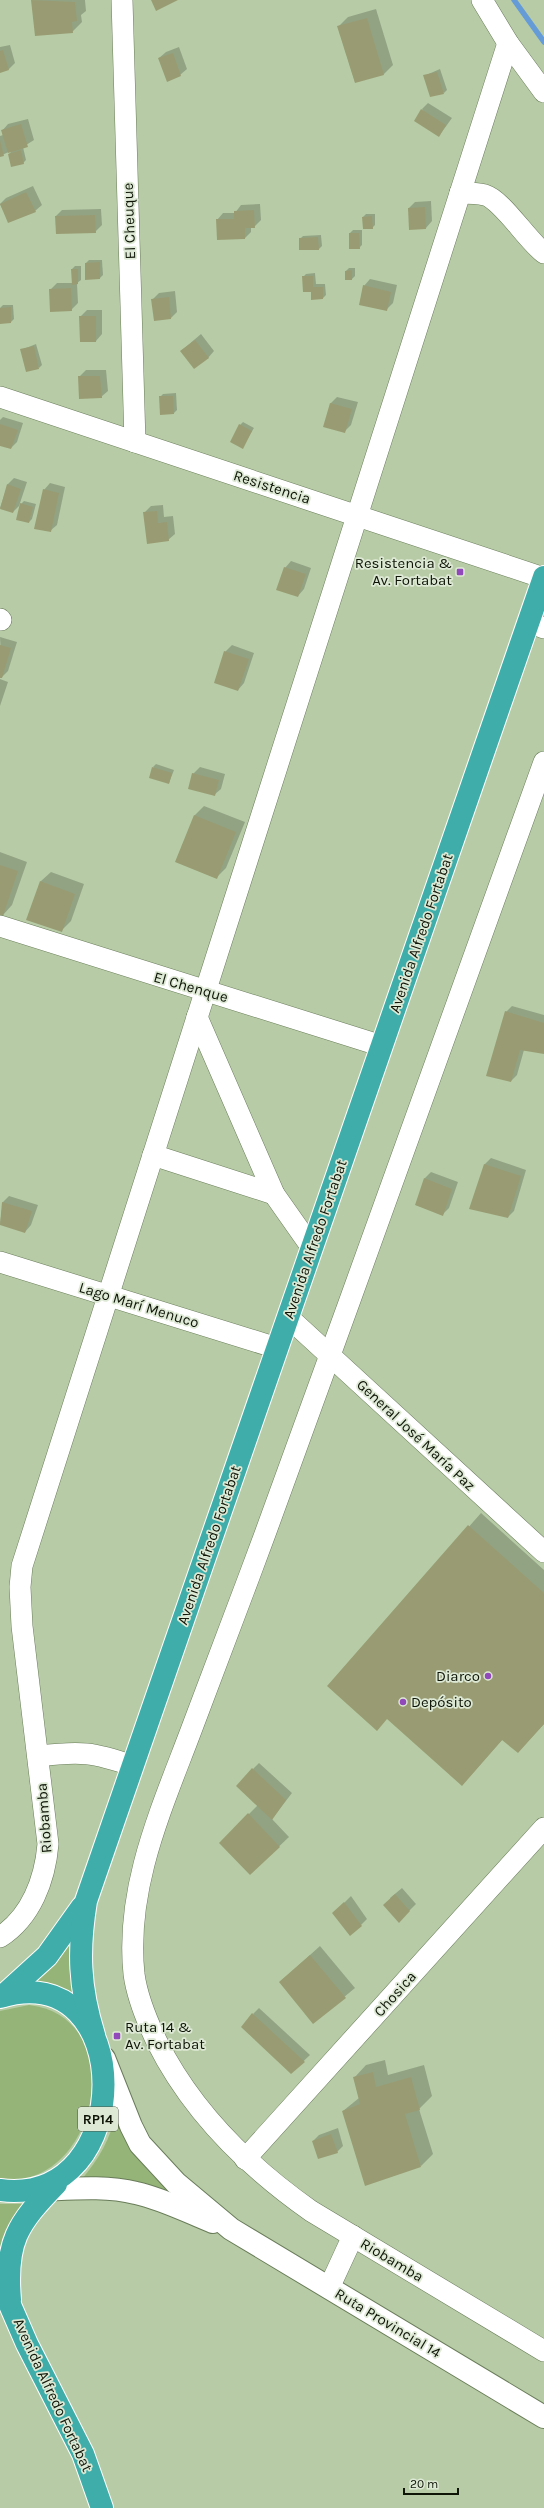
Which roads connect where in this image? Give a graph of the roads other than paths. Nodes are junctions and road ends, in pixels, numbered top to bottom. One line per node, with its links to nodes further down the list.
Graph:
1 (122, 0): 8 (street, El Cheuque)
2 (482, 0): 3 (street)
3 (508, 43): 4 (street); 5 (street, Riobamba)
4 (544, 92)
5 (460, 193): 6 (street); 9 (street, Riobamba)
6 (544, 253)
7 (0, 397): 8 (street, Resistencia)
8 (135, 442): 9 (street, Resistencia)
9 (357, 516): 10 (street, Resistencia); 14 (street, Riobamba)
10 (544, 577): 11 (highway, Avenida Alfredo Fortabat)
11 (536, 625): 16 (highway, Avenida Alfredo Fortabat)
12 (544, 762): 24 (street, Riobamba)
13 (0, 926): 14 (street, El Chenque)
14 (206, 990): 15 (street, Riobamba); 16 (street, El Chenque)
15 (197, 1018): 17 (street, Riobamba); 18 (street)
16 (382, 1046): 19 (highway, Avenida Alfredo Fortabat)
17 (153, 1155): 18 (street); 21 (street, Riobamba)
18 (274, 1194): 19 (street)
19 (312, 1248): 22 (highway, Avenida Alfredo Fortabat)
20 (0, 1262): 21 (street, Lago Marí Menuco)
21 (108, 1296): 23 (street, Lago Marí Menuco); 26 (street, Riobamba)
22 (288, 1317): 23 (highway, Avenida Alfredo Fortabat); 24 (street, General José María Paz)
23 (277, 1348): 27 (highway, Avenida Alfredo Fortabat)
24 (330, 1355): 25 (street, General José María Paz); 33 (street, Riobamba)
25 (542, 1544)
26 (38, 1756): 27 (street); 30 (street, Riobamba)
27 (133, 1766): 29 (highway, Avenida Alfredo Fortabat)
28 (544, 1828): 33 (street, Chosica)
29 (86, 1901): 31 (highway, Avenida Alfredo Fortabat); 32 (highway, Avenida Alfredo Fortabat)
30 (0, 1937)
31 (1, 1997): 32 (highway, Ruta Provincial 14 / RP14)
32 (97, 2042): 34 (highway, RP14); 36 (main road, Ruta Provincial 14 / RP14)
33 (245, 2159): 37 (street, Riobamba)
34 (47, 2186): 35 (highway, Ruta Provincial 14 / RP14); 36 (main road, Ruta Provincial 14 / RP14); 40 (highway, Avenida Alfredo Fortabat)
35 (0, 2190)
36 (231, 2229): 39 (main road, Ruta Provincial 14 / RP14)
37 (353, 2236): 39 (street); 41 (street, Riobamba)
38 (0, 2282): 40 (highway, Avenida Alfredo Fortabat)
39 (329, 2288): 42 (main road, Ruta Provincial 14 / RP14)
40 (5, 2301): 43 (highway, Avenida Alfredo Fortabat)
41 (544, 2352)
42 (544, 2417)
43 (102, 2508)

